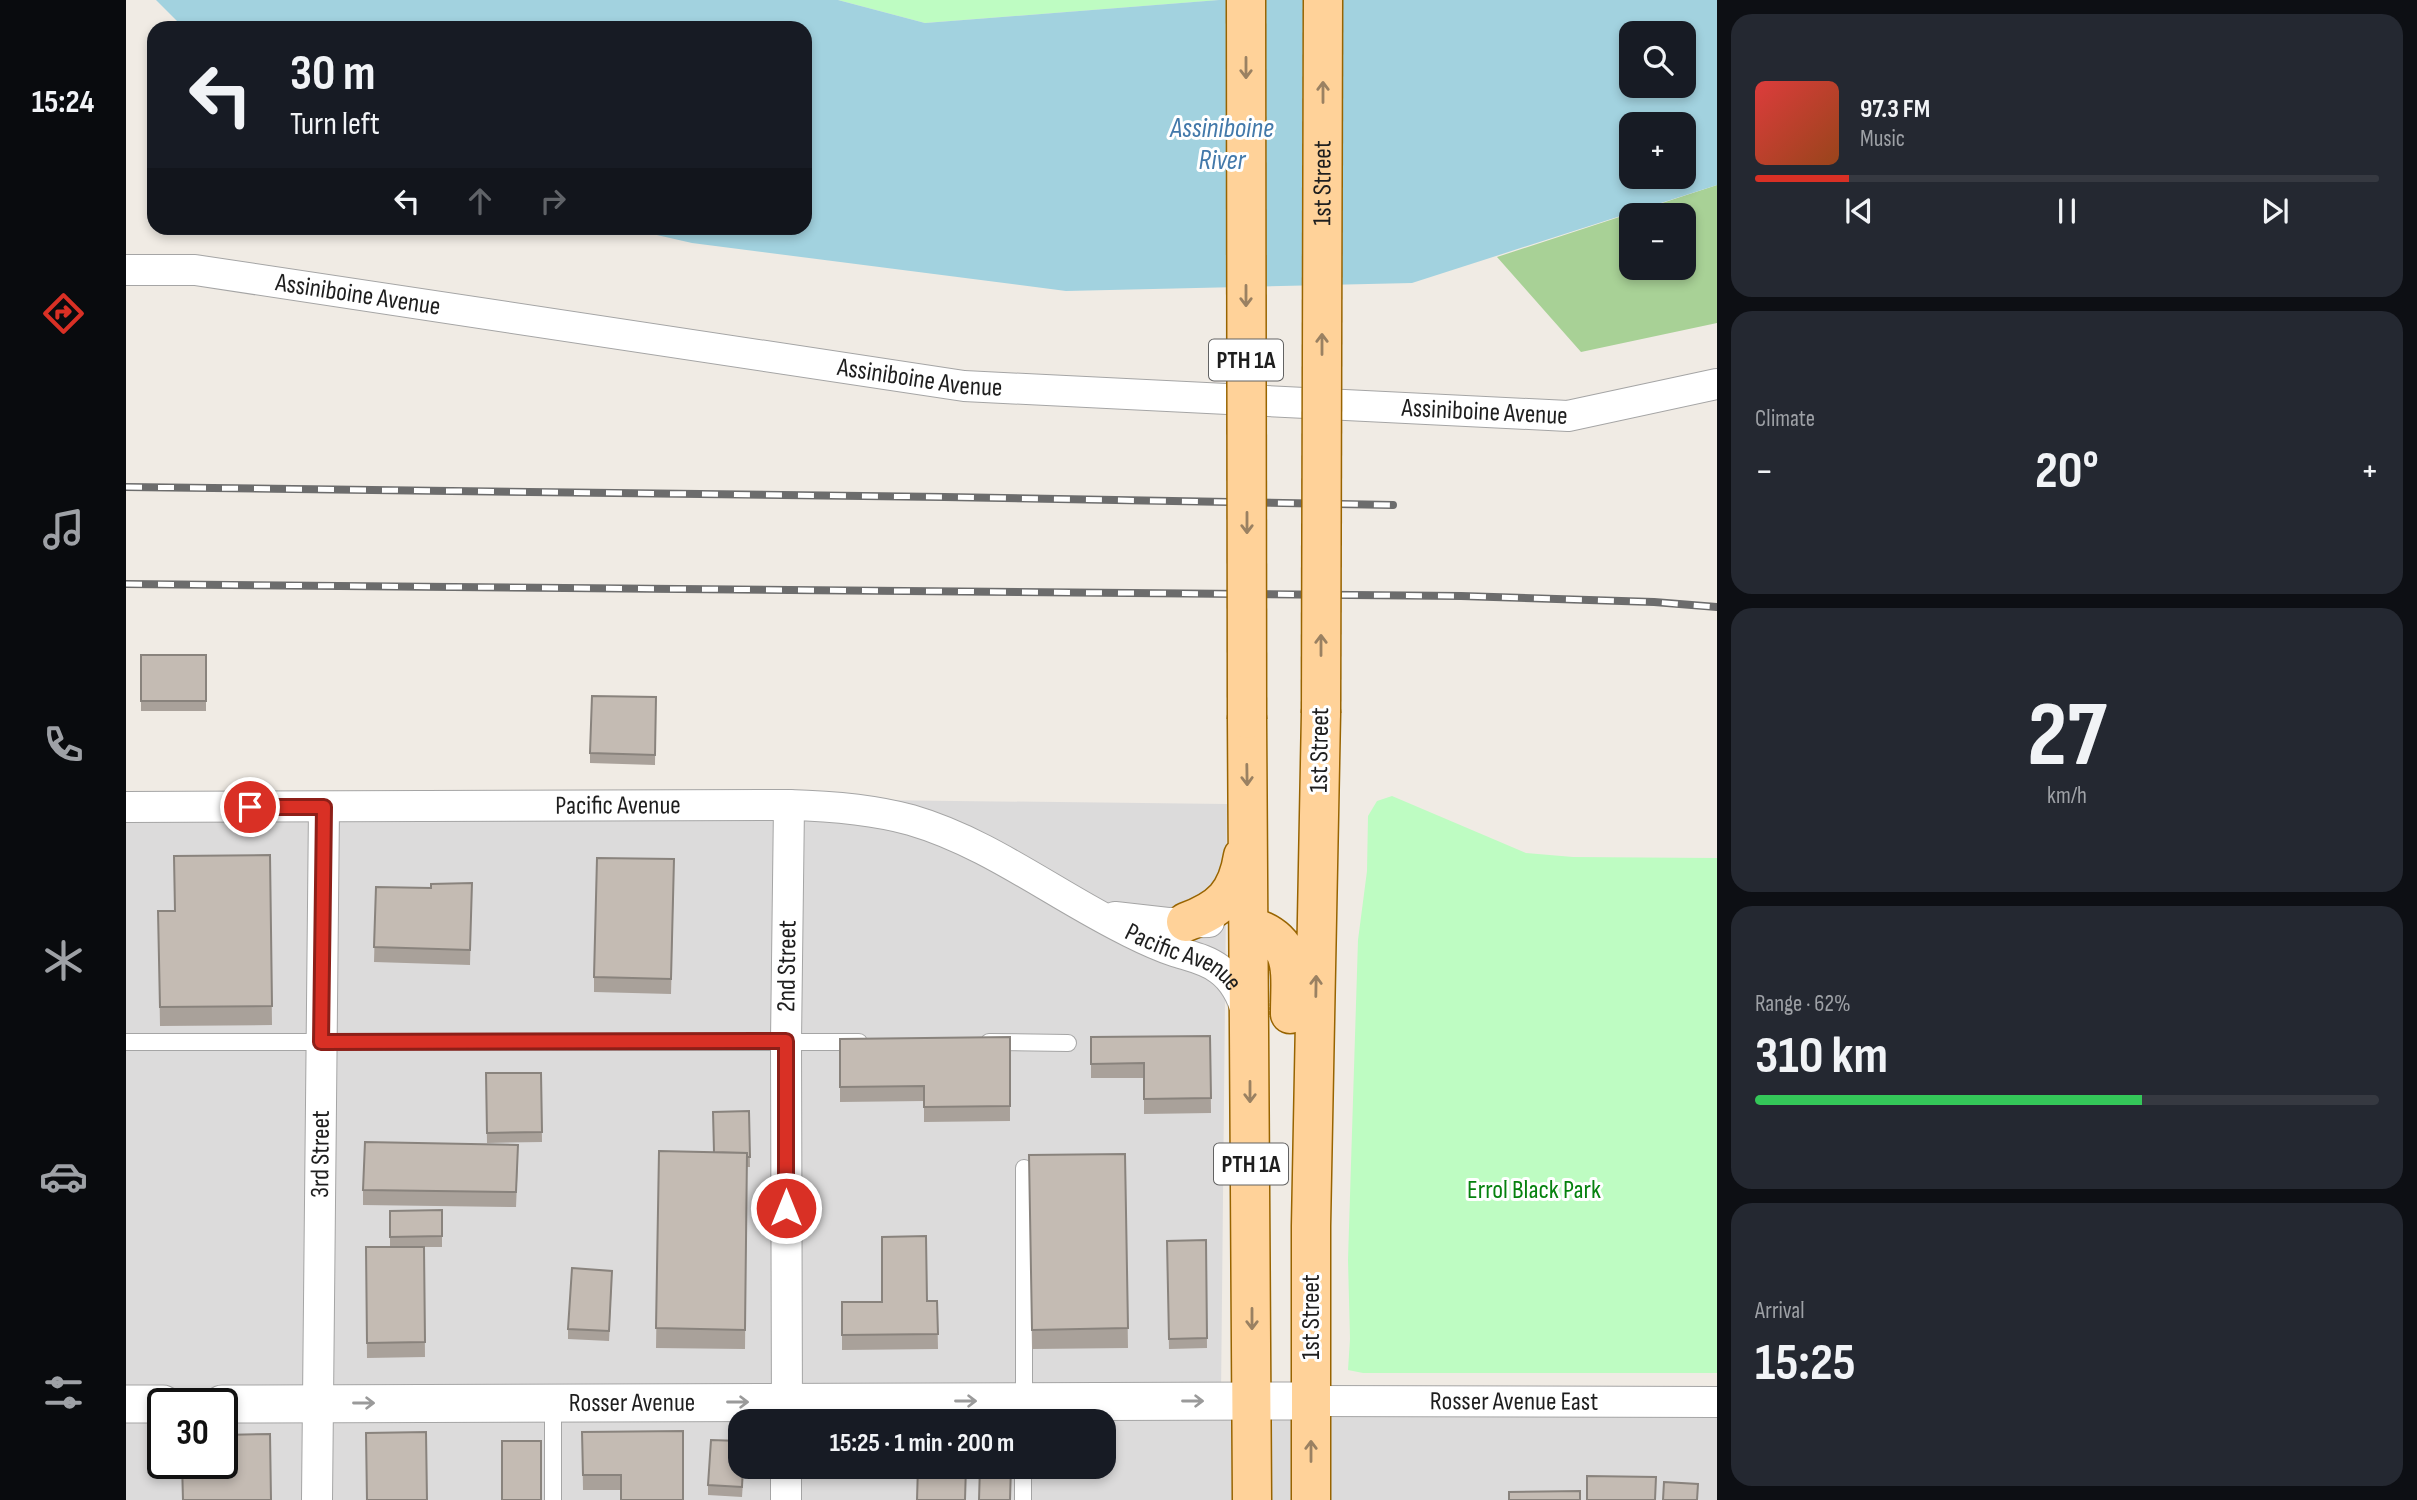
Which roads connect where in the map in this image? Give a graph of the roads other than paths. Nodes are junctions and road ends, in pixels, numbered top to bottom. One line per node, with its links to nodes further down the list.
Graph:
1 (1246, 0): 8 (main road, PTH 1A, one-way to 8, bridge)
2 (1323, 0): 20 (main road, 1st Street / PTH 1A, one-way to 2, bridge)
3 (126, 270): 4 (street, Assiniboine Avenue)
4 (1717, 384)
5 (789, 806): 7 (street, Pacific Avenue); 9 (street, Pacific Avenue); 13 (street, 2nd Street)
6 (126, 807): 7 (street, Pacific Avenue)
7 (324, 807): 15 (street, 3rd Street)
8 (1248, 830): 10 (main road); 11 (main road, PTH 1A)
9 (1084, 909): 10 (street, Pacific Avenue); 12 (street, Pacific Avenue)
10 (1186, 922): 11 (street, Pacific Avenue)
11 (1249, 926): 12 (main road, PTH 1A); 20 (main road)
12 (1250, 1034): 21 (main road, PTH 1A, one-way to 21)
13 (786, 1041): 15 (lane); 16 (lane); 30 (street, 2nd Street)
14 (126, 1042): 15 (lane)
15 (321, 1042): 28 (street, 3rd Street)
16 (880, 1042)
17 (974, 1042): 18 (lane)
18 (1068, 1043)
19 (1024, 1168): 31 (lane)
20 (1311, 1226): 22 (main road, 1st Street)
21 (1252, 1401): 22 (street, Rosser Avenue); 32 (street, Rosser Avenue, one-way to 21); 39 (main road, PTH 1A)
22 (1311, 1401): 24 (street, Rosser Avenue East); 40 (main road, 1st Street, one-way to 22)
23 (553, 1402): 28 (street, Rosser Avenue, one-way to 23); 29 (street, Rosser Avenue, one-way to 29); 36 (lane)
24 (1717, 1402)
25 (126, 1404): 26 (street)
26 (147, 1404)
27 (238, 1404): 28 (street, Rosser Avenue)
28 (318, 1404): 35 (street, 3rd Street)
29 (735, 1409)
30 (787, 1409)
31 (1024, 1409)
32 (1070, 1409)
33 (786, 1479): 37 (street)
34 (1023, 1479): 38 (lane)
35 (317, 1500)
36 (553, 1500)
37 (786, 1500)
38 (1023, 1500)
39 (1252, 1500)
40 (1311, 1500)

